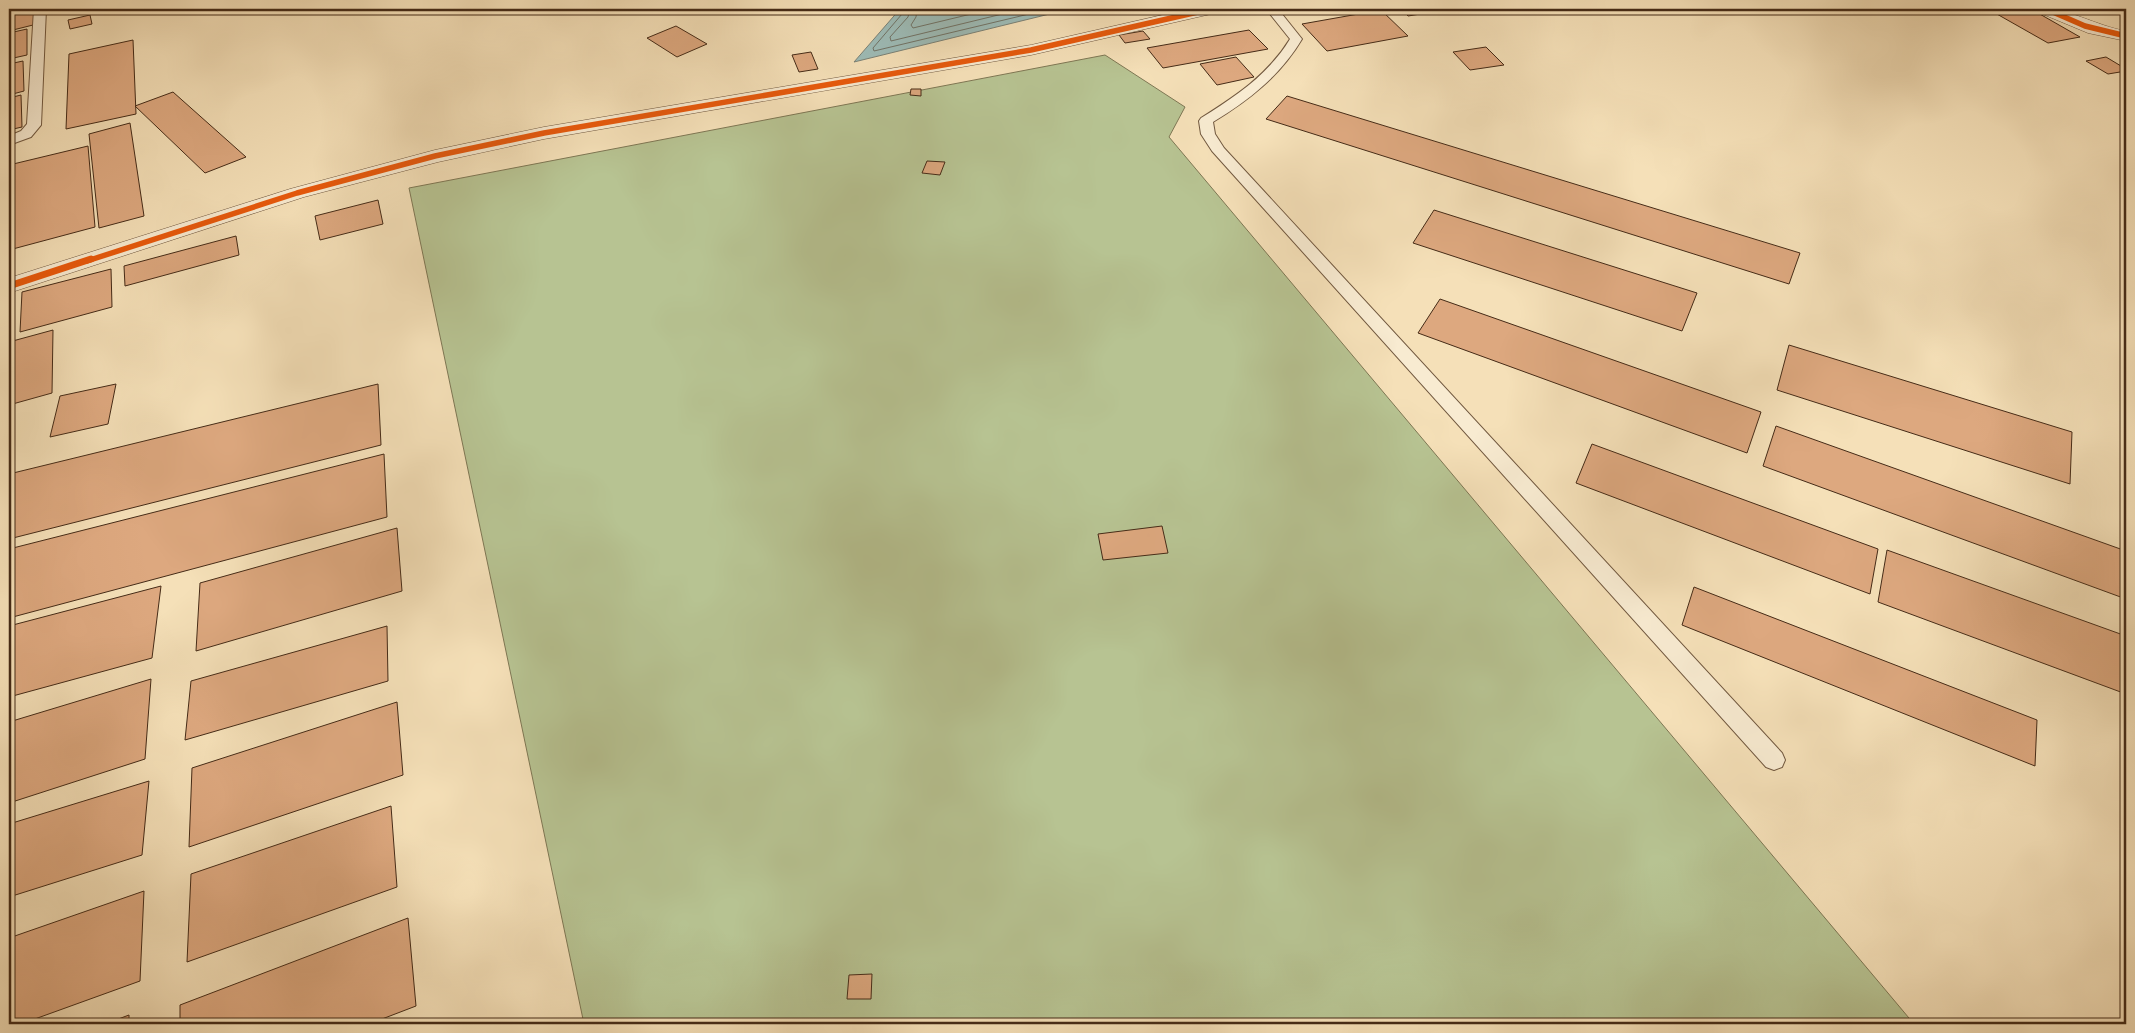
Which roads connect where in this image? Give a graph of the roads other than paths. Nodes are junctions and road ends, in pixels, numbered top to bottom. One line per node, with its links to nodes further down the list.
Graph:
1 (40, 9): 6 (lane)
2 (1211, 9): 7 (street)
3 (1272, 9): 8 (lane)
4 (2046, 9): 5 (street)
5 (2126, 36)
6 (9, 142)
7 (9, 286)
8 (1774, 760)

